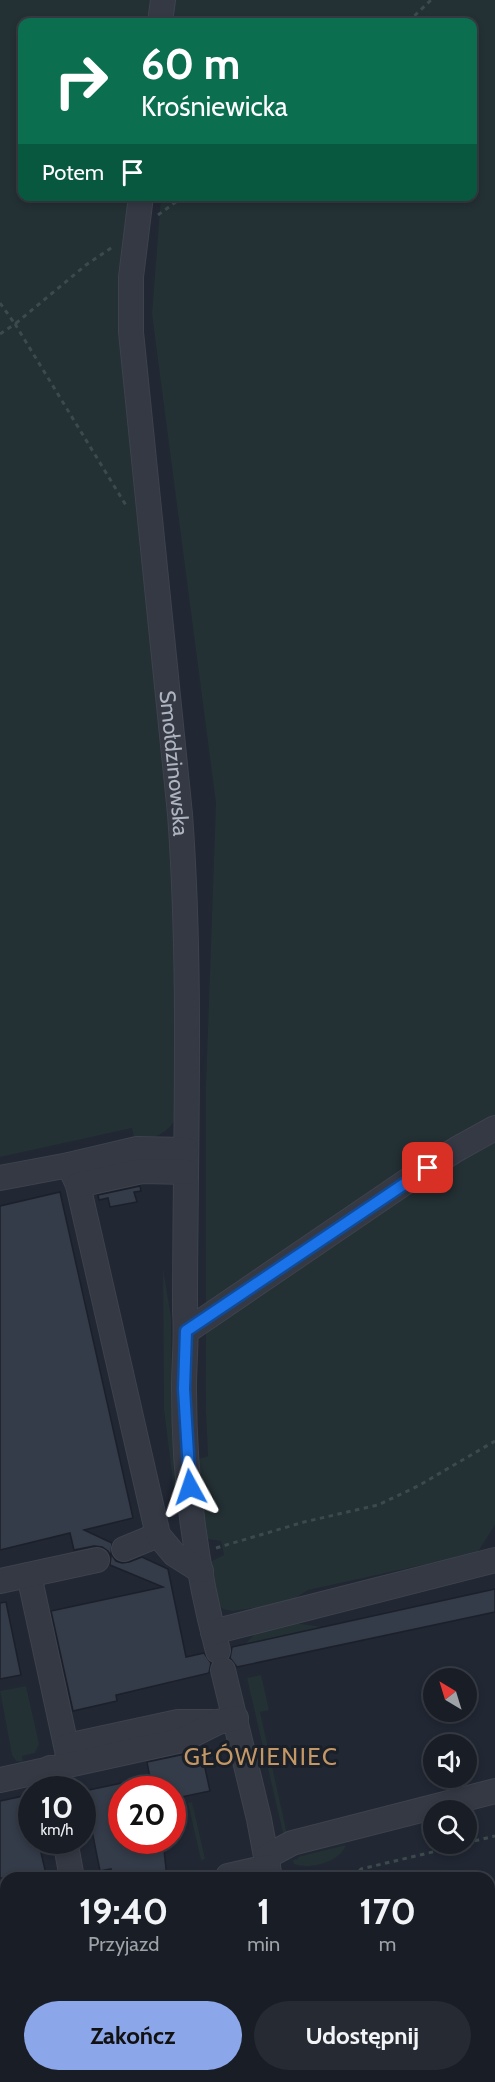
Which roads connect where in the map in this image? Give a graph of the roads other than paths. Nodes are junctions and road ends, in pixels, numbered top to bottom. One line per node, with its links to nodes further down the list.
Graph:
1 (163, 0): 2 (street)
2 (161, 18)
3 (140, 201): 5 (street, Smołdzinowska)
4 (495, 1128): 8 (street)
5 (185, 1161): 6 (street); 8 (street, Smołdzinowska)
6 (74, 1175): 7 (street); 9 (street)
7 (0, 1178)
8 (186, 1331): 13 (street, Smołdzinowska)
9 (158, 1535): 10 (street); 13 (street)
10 (124, 1549)
11 (97, 1560): 14 (street)
12 (495, 1560): 16 (street)
13 (199, 1562): 16 (street, Smołdzinowska)
14 (29, 1575): 15 (street); 18 (street)
15 (0, 1581)
16 (218, 1651): 17 (street, Smołdzinowska)
17 (227, 1720): 18 (street); 22 (street, Smołdzinowska)
18 (60, 1767): 19 (street)
19 (0, 1780)
20 (495, 1791): 22 (street)
21 (68, 1854): 23 (street)
22 (268, 1868): 24 (street)
23 (71, 1872)
24 (248, 1872)

